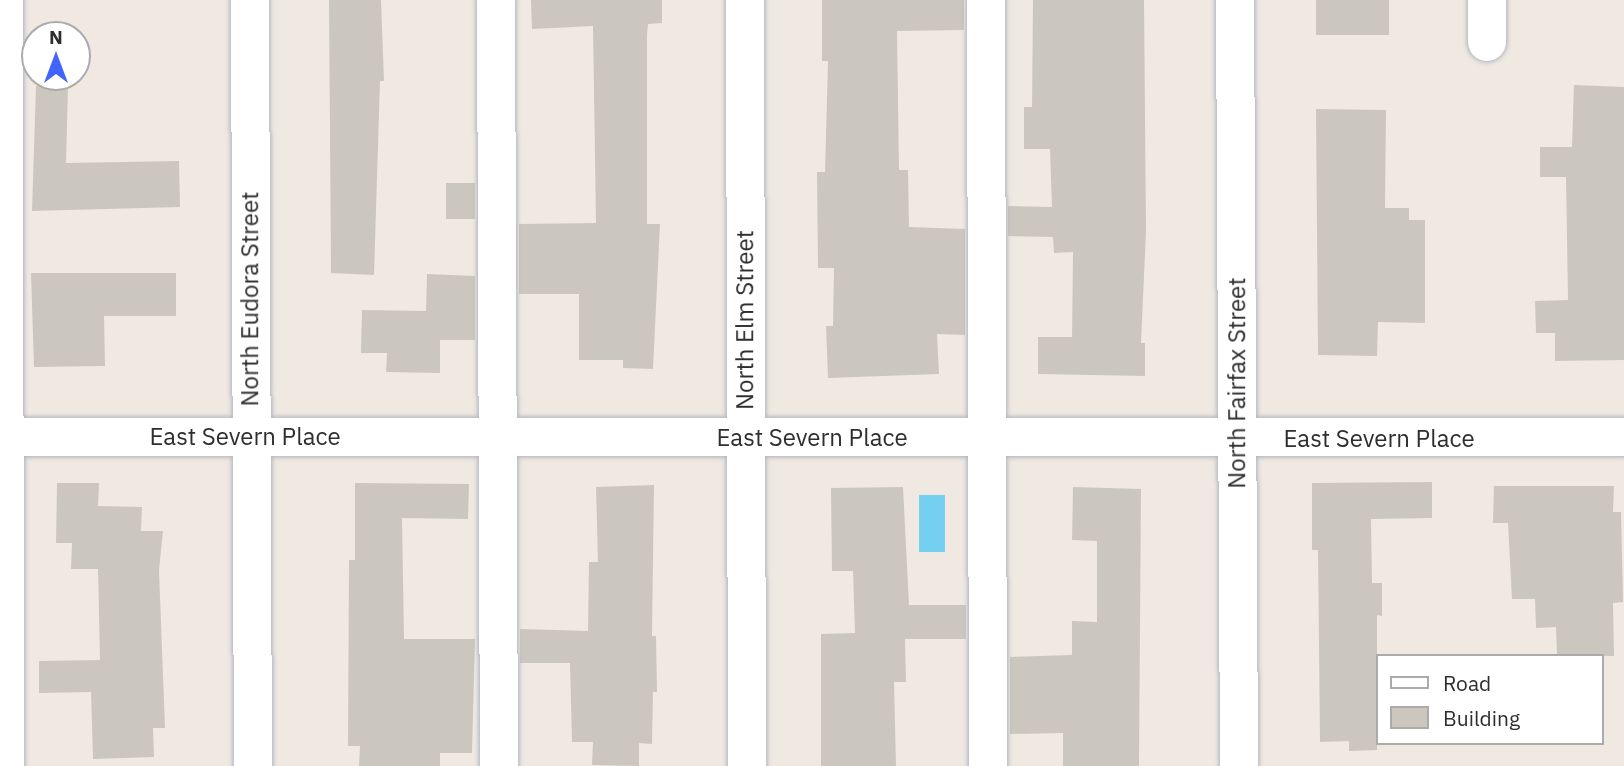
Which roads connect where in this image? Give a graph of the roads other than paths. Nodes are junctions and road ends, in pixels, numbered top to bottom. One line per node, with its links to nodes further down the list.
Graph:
1 (4, 0): 9 (street)
2 (250, 0): 11 (street, North Eudora Street)
3 (496, 0): 12 (street)
4 (745, 0): 13 (street, North Elm Street)
5 (986, 0): 14 (street)
6 (1235, 0): 15 (street, North Fairfax Street)
7 (1487, 0): 8 (street)
8 (1487, 42)
9 (2, 437): 11 (street, East Severn Place); 16 (street)
10 (1624, 437): 15 (street, East Severn Place)
11 (251, 438): 12 (street, East Severn Place); 17 (street, North Eudora Street)
12 (498, 438): 13 (street, East Severn Place); 18 (street)
13 (745, 438): 14 (street, East Severn Place); 19 (street, North Elm Street)
14 (987, 439): 15 (street, East Severn Place); 20 (street)
15 (1238, 439): 21 (street, North Fairfax Street)
16 (5, 766)
17 (253, 766)
18 (499, 766)
19 (747, 766)
20 (988, 766)
21 (1239, 766)

